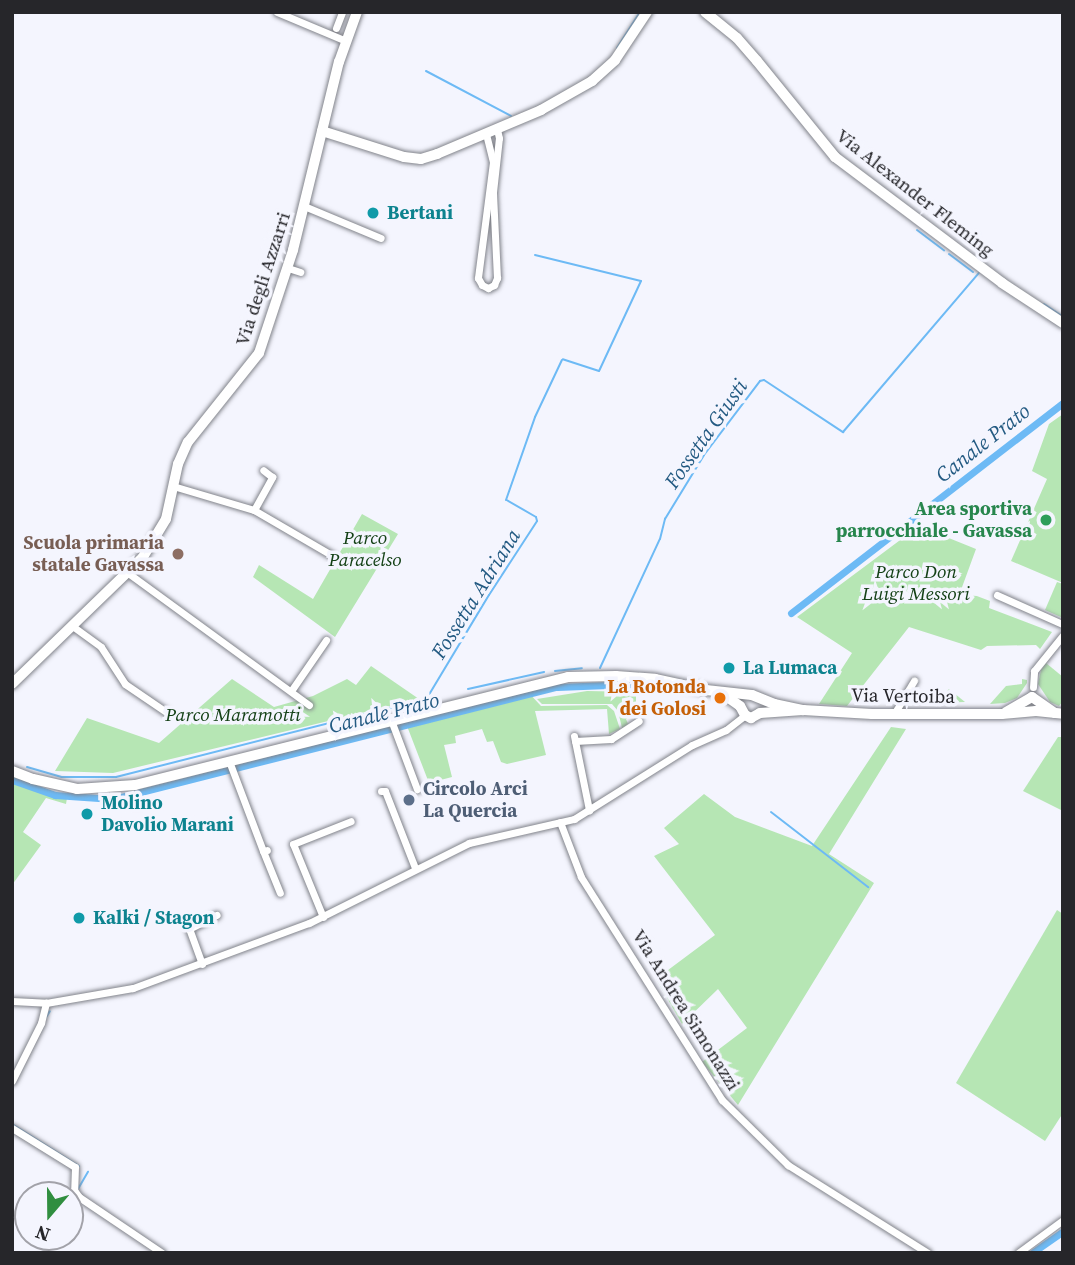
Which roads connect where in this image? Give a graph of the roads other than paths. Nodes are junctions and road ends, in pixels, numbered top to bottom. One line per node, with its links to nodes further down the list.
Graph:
1 (277, 12): 7 (street)
2 (342, 12): 6 (street)
3 (357, 12): 7 (street, Via degli Azzarri)
4 (648, 12): 8 (street)
5 (705, 12): 15 (street, Via Alexander Fleming)
6 (336, 28)
7 (346, 41): 9 (street, Via degli Azzarri)
8 (497, 129): 10 (street); 10 (street)
9 (322, 131): 10 (street); 11 (street, Via degli Azzarri)
10 (486, 134)
11 (304, 206): 12 (street); 13 (street, Via degli Azzarri)
12 (381, 238)
13 (288, 268): 14 (street); 17 (street, Via degli Azzarri)
14 (300, 272)
15 (1063, 323)
16 (263, 470): 18 (street)
17 (173, 486): 18 (street); 20 (street, Via degli Azzarri)
18 (254, 510): 19 (street)
19 (333, 556)
20 (128, 573): 23 (street, Via degli Azzarri); 28 (street)
21 (997, 596): 22 (street)
22 (1062, 624): 24 (street)
23 (71, 625): 27 (street, Via degli Azzarri); 36 (street)
24 (1063, 634): 32 (street)
25 (326, 640): 28 (street)
26 (914, 681): 38 (street)
27 (12, 684)
28 (291, 691): 33 (street)
29 (719, 692): 30 (street); 35 (street); 41 (street)
30 (748, 695): 31 (street); 35 (street)
31 (761, 700): 34 (street); 37 (street)
32 (1033, 701): 38 (street, Via Vertoiba); 39 (street)
33 (309, 705)
34 (803, 710): 37 (street); 38 (street, Via Vertoiba)
35 (742, 711): 37 (street); 46 (street)
36 (166, 712)
37 (760, 713)
38 (894, 714)
39 (1061, 714)
40 (639, 721): 46 (street)
41 (393, 723): 42 (street); 44 (street)
42 (231, 767): 43 (street); 50 (street)
43 (12, 771)
44 (417, 789)
45 (381, 791): 49 (street)
46 (589, 810): 48 (street)
47 (351, 821): 52 (street)
48 (559, 822): 49 (street); 60 (street, Via Andrea Simonazzi)
49 (415, 868): 52 (street)
50 (280, 893)
51 (217, 915): 53 (street)
52 (323, 917): 53 (street)
53 (202, 964): 55 (street)
54 (12, 1001): 55 (street)
55 (46, 1003): 56 (street)
56 (12, 1081)
57 (12, 1128): 59 (street)
58 (1063, 1220): 61 (street)
59 (162, 1253)
60 (928, 1253)
61 (1018, 1253)

